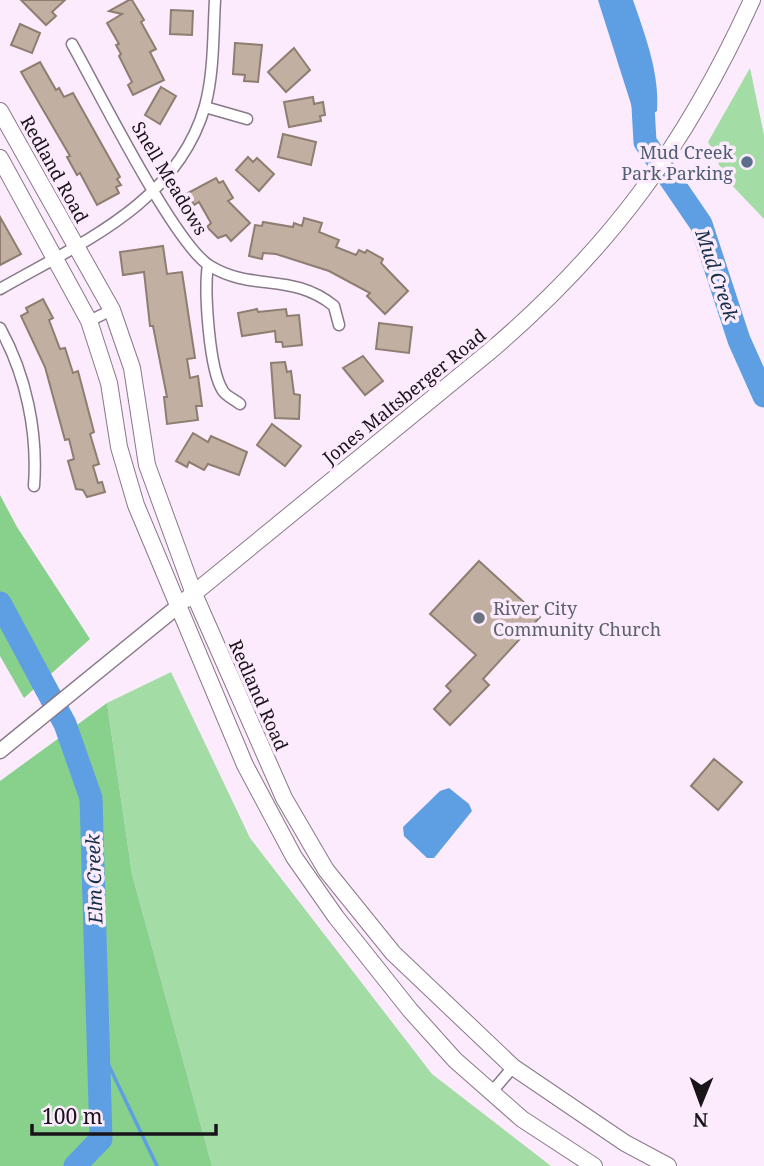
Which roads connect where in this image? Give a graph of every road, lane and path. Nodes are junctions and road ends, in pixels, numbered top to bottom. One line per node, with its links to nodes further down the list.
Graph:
1 (215, 0): 4 (street)
2 (752, 0): 19 (main road, Jones Maltsberger Road)
3 (72, 44): 8 (street, Snell Meadows)
4 (205, 107): 6 (street); 8 (street)
5 (0, 111): 9 (main road, Redland Road)
6 (247, 118)
7 (0, 158): 10 (main road)
8 (155, 190): 9 (street); 11 (street, Snell Meadows)
9 (76, 246): 10 (street); 13 (main road, Redland Road)
10 (55, 258): 12 (street); 14 (main road)
11 (208, 265): 15 (street, Snell Meadows); 17 (street)
12 (0, 289)
13 (112, 310): 14 (street); 19 (main road, Redland Road)
14 (89, 321): 20 (main road)
15 (339, 325)
16 (0, 328): 18 (street)
17 (240, 404)
18 (34, 486)
19 (194, 594): 20 (main road, Jones Maltsberger Road); 22 (main road, Redland Road)
20 (177, 607): 21 (street, Jones Maltsberger Road); 23 (main road)
21 (0, 751)
22 (513, 1067): 23 (street); 25 (main road, Redland Road)
23 (491, 1093): 24 (main road)
24 (594, 1166)
25 (668, 1166)

